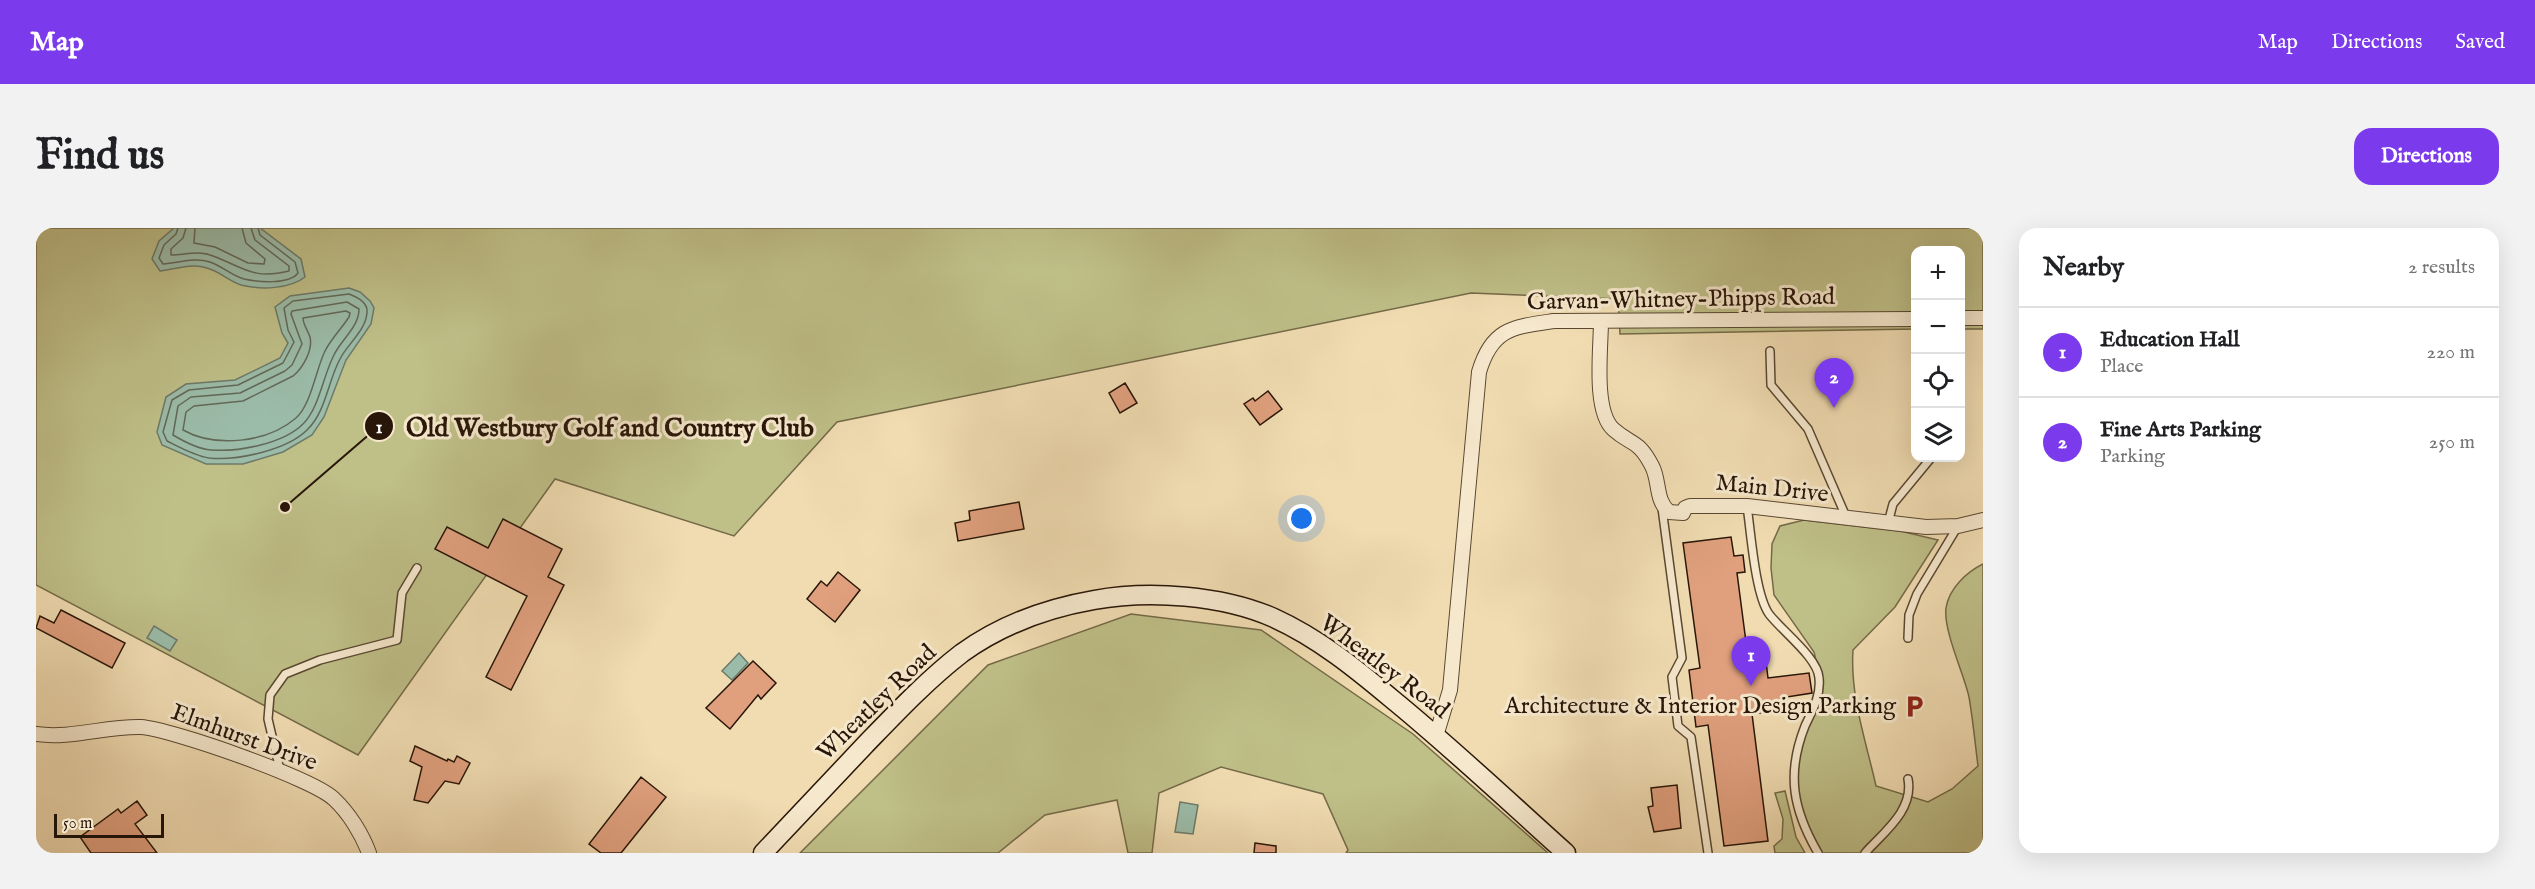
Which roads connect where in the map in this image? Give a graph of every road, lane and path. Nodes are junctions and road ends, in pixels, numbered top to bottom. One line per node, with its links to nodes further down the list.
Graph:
1 (1965, 318): 2 (street)
2 (1983, 318)
3 (1911, 319): 4 (street, Garvan-Whitney-Phipps Road)
4 (1601, 321): 7 (street); 16 (street, Garvan-Whitney-Phipps Road)
5 (1770, 351): 9 (lane)
6 (1928, 462): 11 (lane)
7 (1662, 506): 8 (street, Main Drive); 22 (lane)
8 (1747, 506): 9 (street, Main Drive); 23 (lane)
9 (1847, 519): 11 (street, Main Drive)
10 (1983, 520): 12 (street, Main Drive)
11 (1888, 524): 12 (street, Main Drive)
12 (1958, 526): 14 (lane)
13 (417, 568): 17 (lane)
14 (1908, 638)
15 (36, 734): 17 (street, Elmhurst Drive)
16 (1436, 736): 20 (main road, Wheatley Road); 21 (main road, Wheatley Road)
17 (281, 772): 19 (street, Elmhurst Drive)
18 (1908, 779): 24 (lane)
19 (369, 853)
20 (763, 853)
21 (1566, 853)
22 (1708, 853)
23 (1818, 853)
24 (1865, 853)

